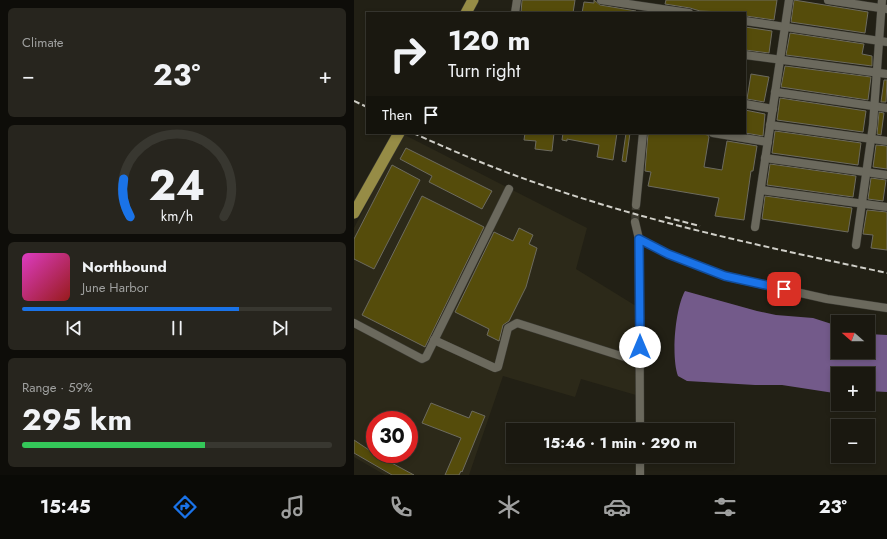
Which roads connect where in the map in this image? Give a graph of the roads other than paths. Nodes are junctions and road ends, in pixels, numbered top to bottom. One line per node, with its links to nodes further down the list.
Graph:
1 (465, 0): 9 (main road)
2 (474, 0): 10 (main road)
3 (517, 0): 11 (street)
4 (601, 0): 8 (street)
5 (789, 0): 14 (street)
6 (828, 0): 7 (street)
7 (883, 6): 15 (street)
8 (659, 7): 12 (street)
9 (459, 12)
10 (467, 12)
11 (515, 12)
12 (684, 12)
13 (746, 21): 14 (street)
14 (785, 27): 15 (street); 17 (street)
15 (883, 42): 18 (street)
16 (746, 55): 17 (street)
17 (780, 60): 18 (street); 20 (street)
18 (877, 73): 19 (street); 22 (street)
19 (887, 74)
20 (775, 92): 22 (street); 24 (street)
21 (746, 104): 24 (street)
22 (874, 106): 23 (street); 30 (street)
23 (887, 108)
24 (773, 109): 25 (street)
25 (770, 125): 30 (street); 32 (street)
26 (389, 134): 38 (main road)
27 (398, 134): 42 (main road)
28 (641, 134): 40 (street)
29 (719, 134): 32 (street)
30 (871, 139): 31 (street); 34 (street)
31 (887, 141)
32 (768, 142): 33 (street)
33 (765, 158): 34 (street); 37 (street)
34 (866, 172): 35 (street); 39 (street)
35 (887, 175)
36 (509, 189): 49 (street)
37 (760, 190): 39 (street); 44 (street)
38 (354, 197)
39 (862, 204): 41 (street); 46 (street)
40 (636, 205)
41 (887, 207)
42 (354, 213)
43 (635, 222): 45 (street)
44 (755, 227)
45 (639, 239): 47 (street); 50 (street)
46 (856, 245)
47 (887, 308)
48 (354, 323): 49 (street)
49 (434, 340): 50 (street)
50 (640, 362): 51 (street)
51 (640, 423)
52 (640, 463): 53 (street)
53 (640, 475)

